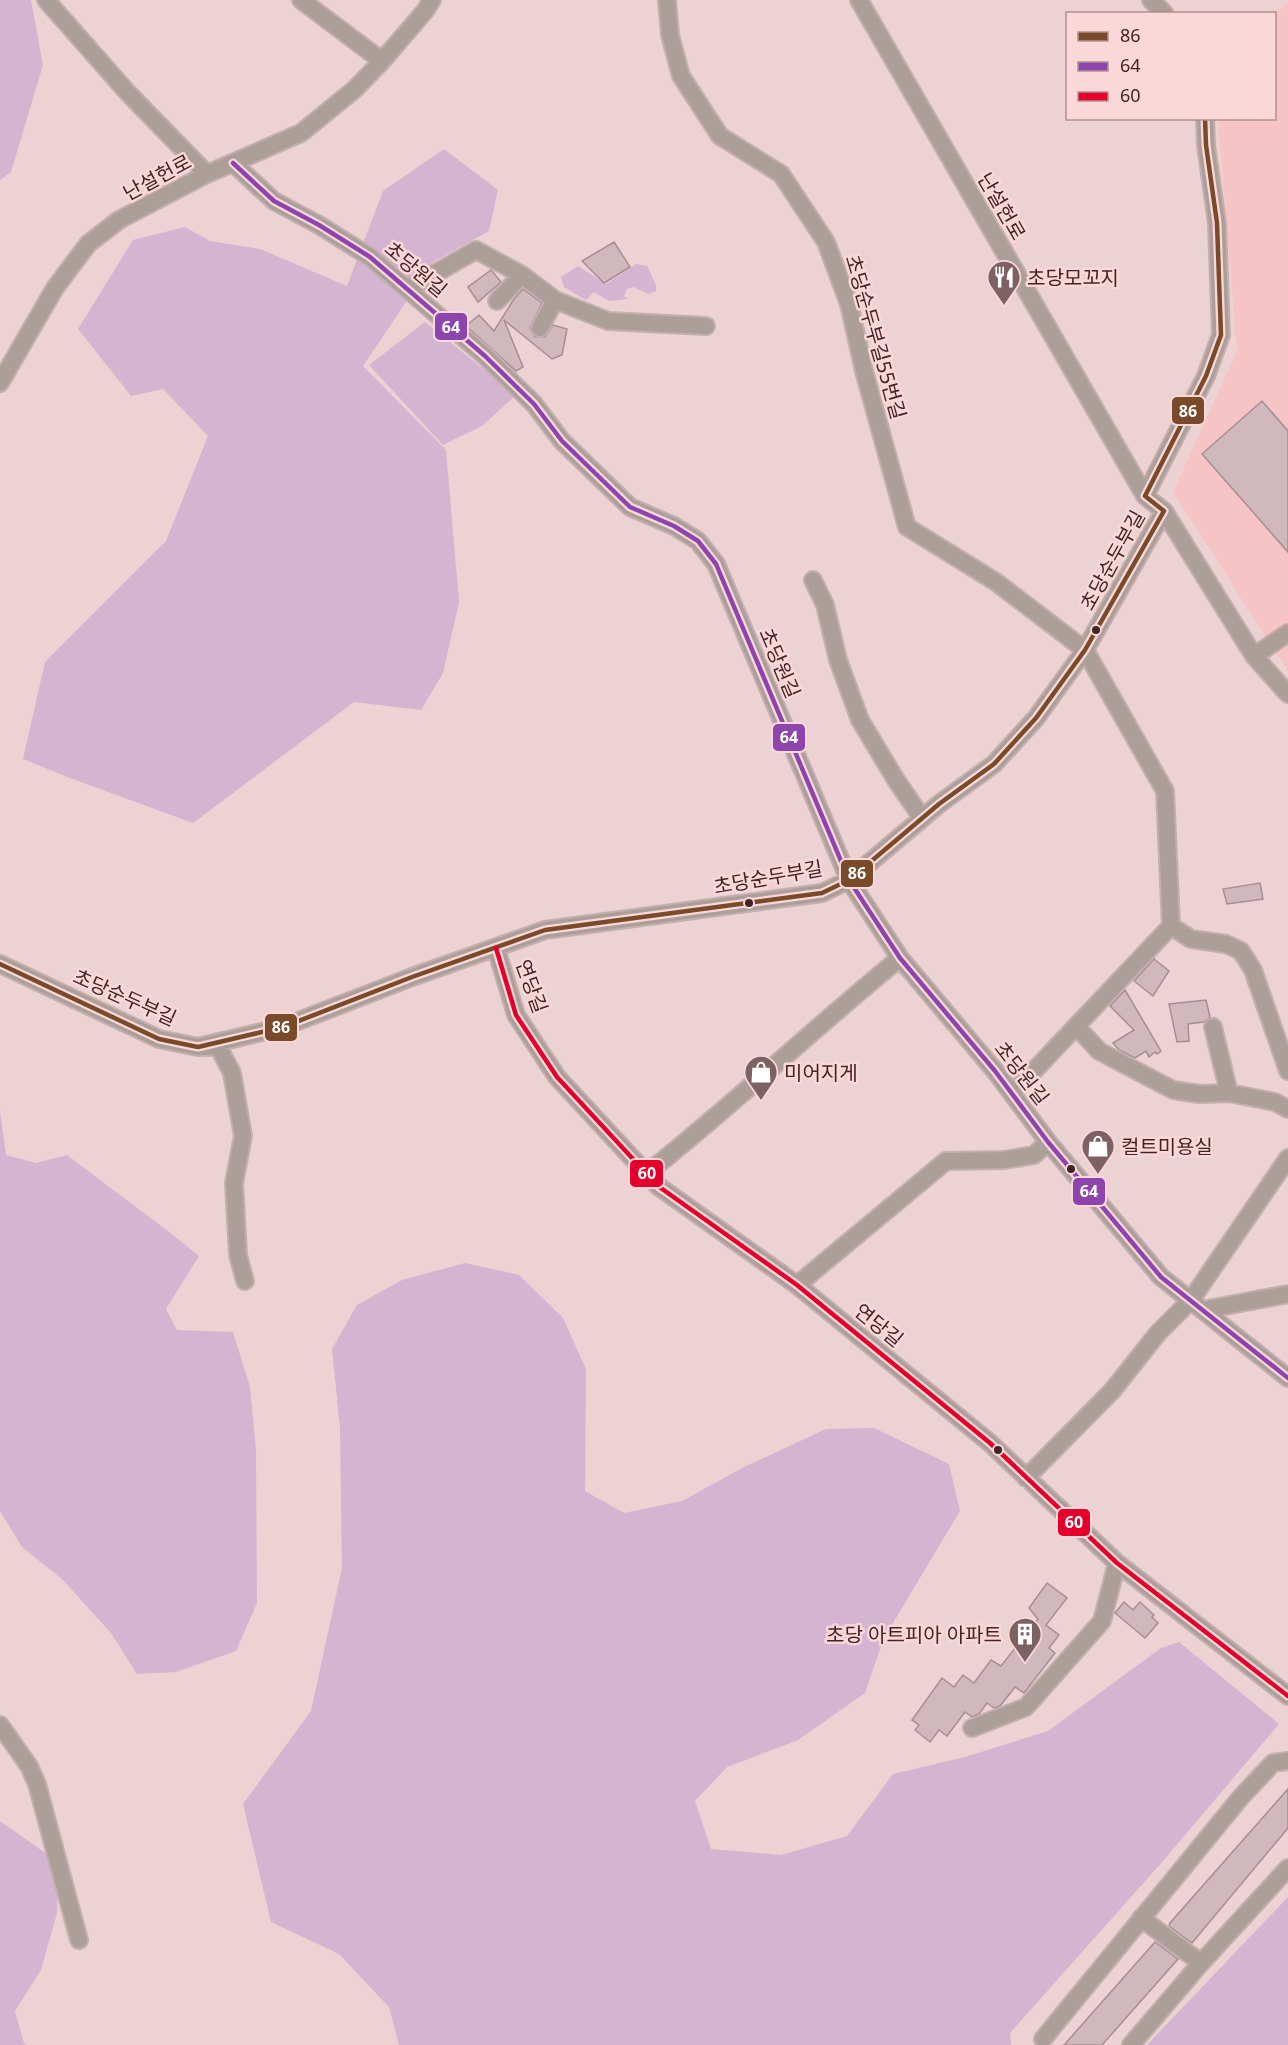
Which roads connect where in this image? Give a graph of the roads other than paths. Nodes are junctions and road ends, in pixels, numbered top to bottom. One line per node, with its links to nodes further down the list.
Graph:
1 (46, 0): 11 (street)
2 (301, 0): 8 (street)
3 (432, 0): 8 (street, 난설헌로)
4 (667, 0): 23 (street, 초당순두부길55번길)
5 (859, 0): 19 (street, 난설헌로)
6 (1151, 0): 7 (street)
7 (1163, 12)
8 (382, 61): 10 (street, 난설헌로)
9 (1205, 120): 19 (street, 초당순두부길)
10 (233, 163): 11 (street, 난설헌로); 13 (street, 초당원길)
11 (207, 174): 18 (street, 난설헌로)
12 (522, 275): 13 (street); 14 (street); 15 (street)
13 (408, 289): 27 (street, 초당원길)
14 (555, 300): 16 (street); 17 (street)
15 (497, 301)
16 (706, 326)
17 (540, 328)
18 (0, 383)
19 (1145, 496): 20 (street, 초당순두부길)
20 (1164, 511): 23 (street, 초당순두부길); 24 (street)
21 (813, 580): 26 (street)
22 (1288, 633): 24 (street)
23 (1085, 650): 26 (street, 초당순두부길); 28 (street)
24 (1254, 656): 25 (street)
25 (1288, 694)
26 (922, 818): 27 (street, 초당순두부길)
27 (849, 880): 29 (street, 초당순두부길); 30 (street, 초당원길)
28 (1171, 926): 32 (street); 35 (street)
29 (496, 948): 34 (street, 초당순두부길); 41 (street, 연당길)
30 (900, 958): 37 (street, 초당원길); 41 (street)
31 (0, 964): 34 (street, 초당순두부길)
32 (1076, 1026): 36 (street); 37 (street)
33 (1213, 1027): 36 (street)
34 (198, 1047): 42 (street)
35 (1288, 1071)
36 (1229, 1093): 38 (street)
37 (1012, 1094): 39 (street, 초당원길)
38 (1288, 1109)
39 (1048, 1142): 43 (street); 45 (street, 초당원길)
40 (1288, 1158): 45 (street)
41 (646, 1174): 43 (street, 연당길)
42 (245, 1281)
43 (797, 1285): 47 (street, 연당길)
44 (1288, 1294): 45 (street)
45 (1197, 1305): 46 (street, 초당원길); 47 (street)
46 (1288, 1378)
47 (1026, 1478): 48 (street, 연당길)
48 (1117, 1563): 49 (street, 연당길); 51 (street)
49 (1288, 1696)
50 (0, 1725): 55 (street)
51 (972, 1728)
52 (1288, 1761): 54 (street)
53 (1288, 1868): 56 (street)
54 (1141, 1918): 56 (street); 57 (street)
55 (79, 1940)
56 (1201, 1963): 58 (street)
57 (1042, 2039)
58 (1131, 2045)

